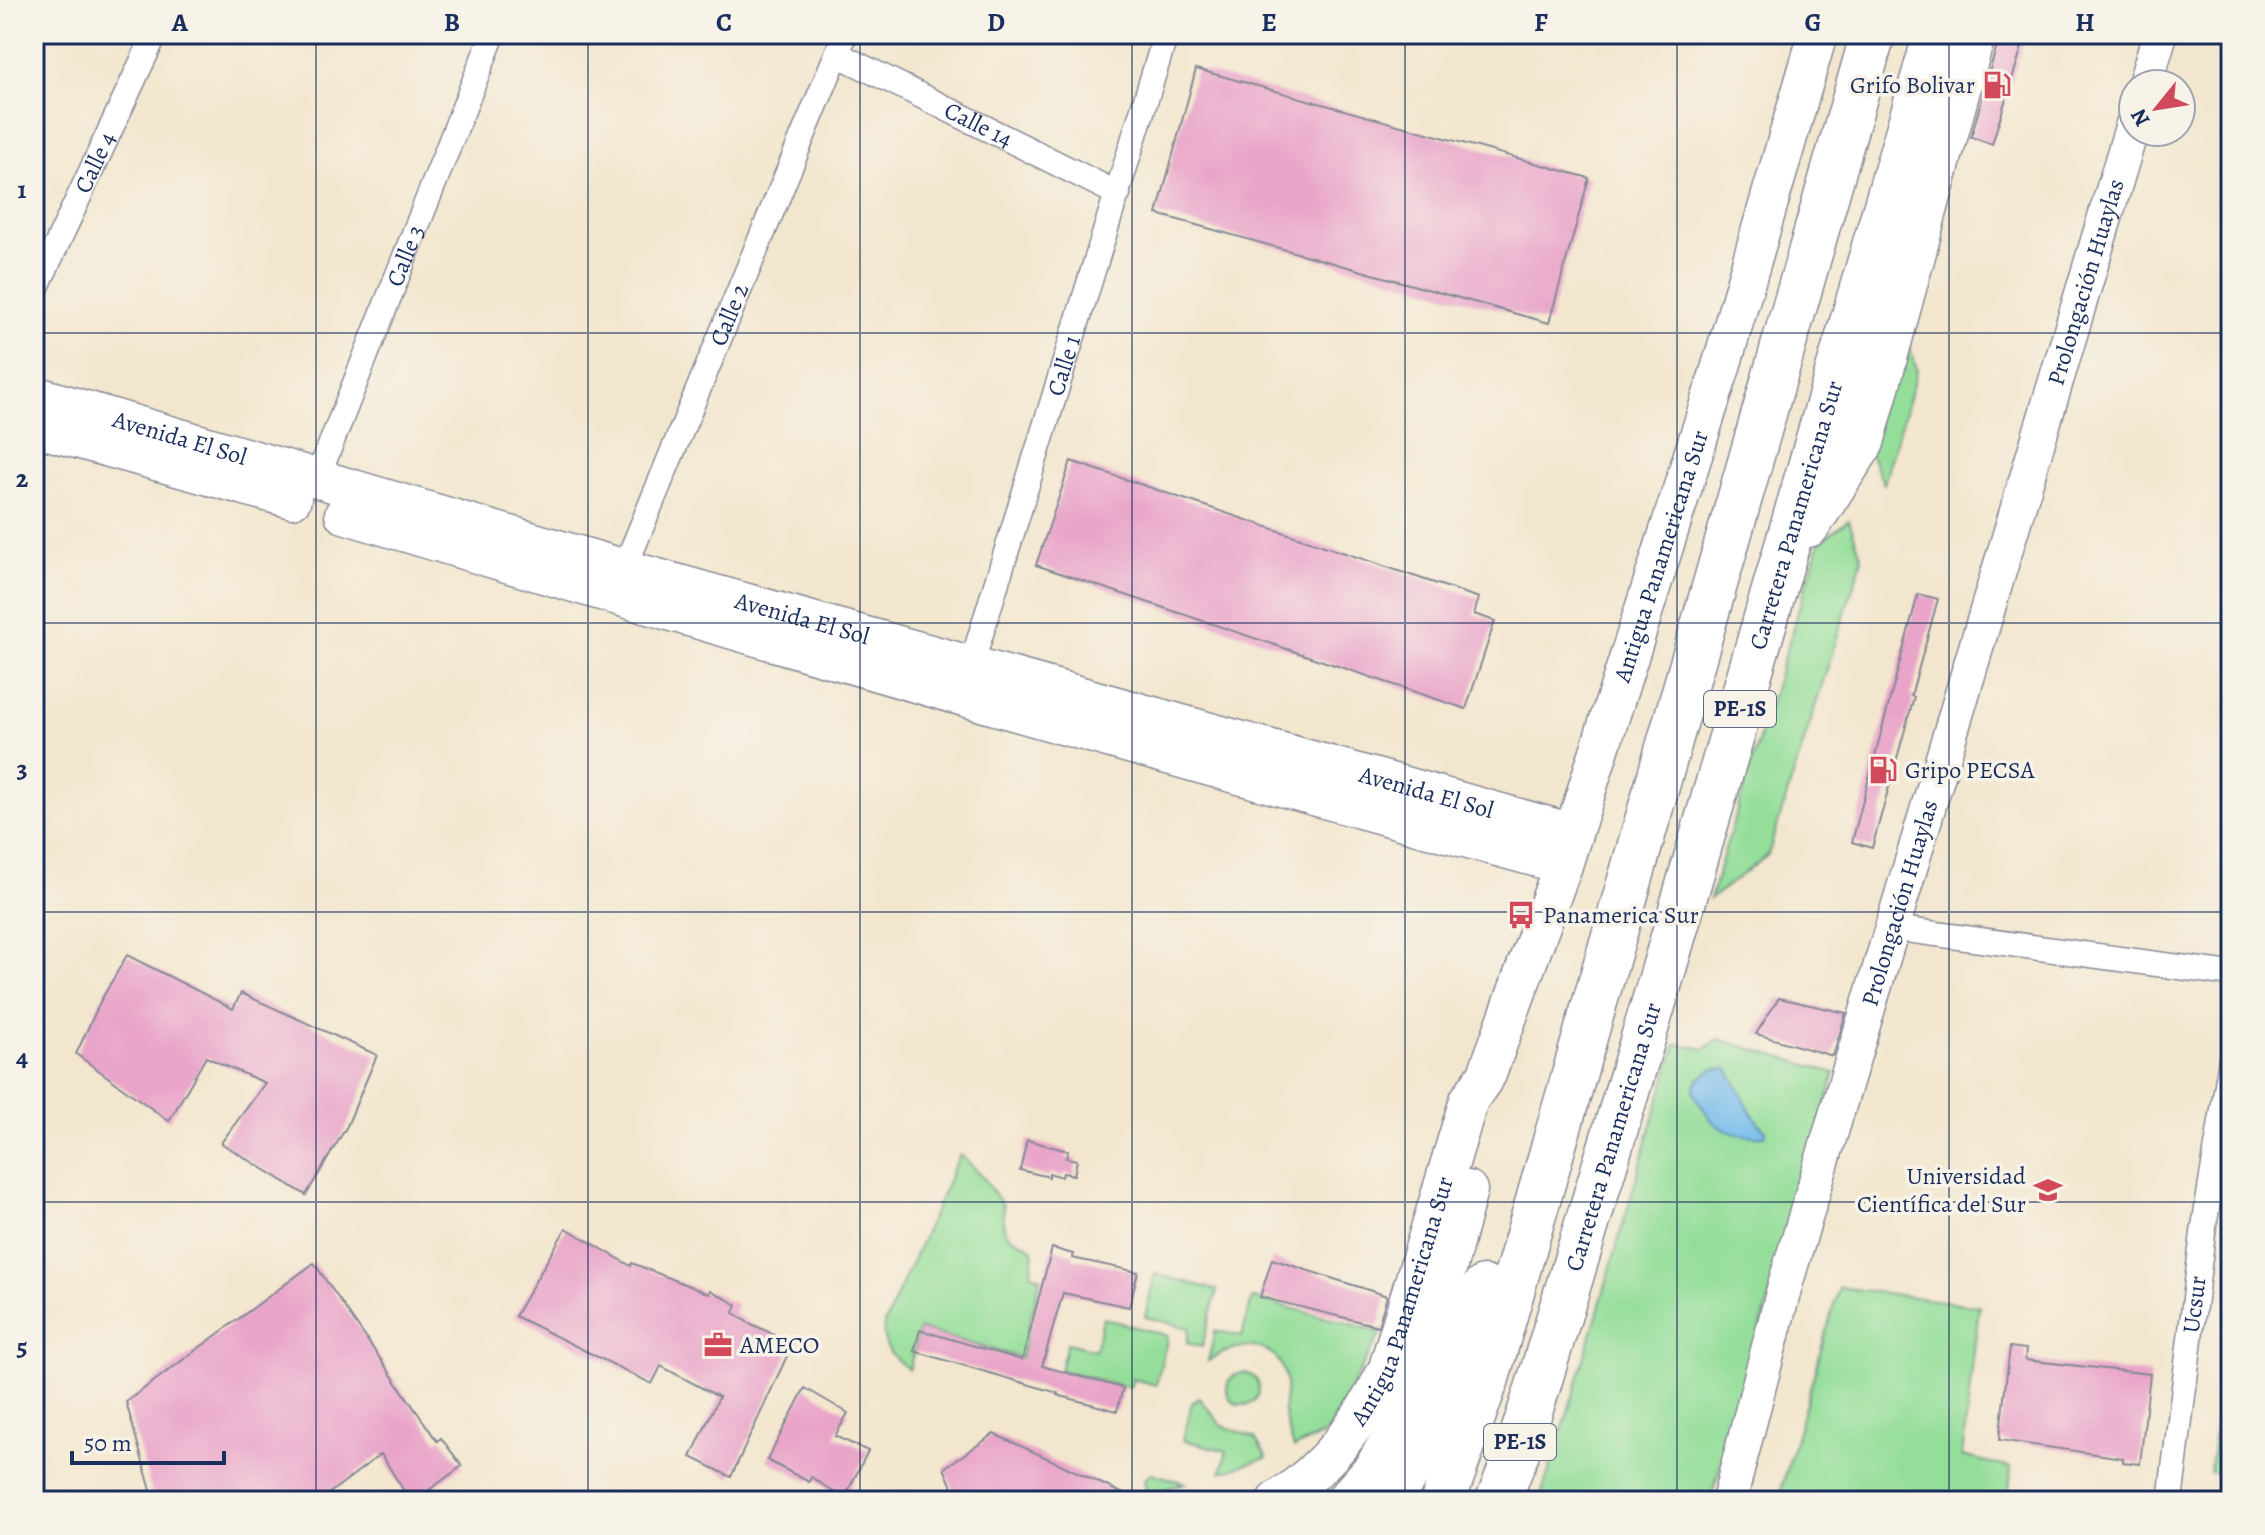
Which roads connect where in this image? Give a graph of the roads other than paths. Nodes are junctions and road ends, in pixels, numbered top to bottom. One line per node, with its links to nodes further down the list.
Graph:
1 (155, 34): 13 (street, Calle 4)
2 (493, 34): 16 (street, Calle 3)
3 (1166, 34): 12 (street, Calle 1)
4 (1818, 34): 20 (main road, Antigua Panamericana Sur)
5 (1873, 34): 23 (highway, PE-1S)
6 (1936, 34): 17 (highway, Carretera Panamericana Sur / PE-1S)
7 (1973, 34): 17 (highway)
8 (2160, 34): 10 (street)
9 (841, 44): 12 (street, Calle 14); 18 (street, Calle 2)
10 (2150, 68)
11 (2126, 148): 21 (street, Prolongación Huaylas)
12 (1118, 194): 19 (street, Calle 1)
13 (34, 293)
14 (34, 395): 16 (main road, Avenida El Sol)
15 (34, 427): 18 (main road, Avenida El Sol)
16 (317, 479): 18 (main road, Avenida El Sol)
17 (1783, 564): 26 (highway, Carretera Panamericana Sur / PE-1S)
18 (619, 582): 19 (main road, Avenida El Sol)
19 (966, 681): 20 (main road, Avenida El Sol)
20 (1568, 849): 25 (main road, Antigua Panamericana Sur)
21 (1892, 928): 22 (street); 33 (street, Prolongación Huaylas)
22 (2231, 974)
23 (1580, 1058): 29 (highway); 30 (highway, PE-1S)
24 (2231, 1060): 34 (street, Ucsur)
25 (1487, 1074): 27 (main road, Antigua Panamericana Sur); 28 (main road, Antigua Panamericana Sur)
26 (1539, 1383): 31 (highway, Carretera Panamericana Sur / PE-1S); 32 (highway)
27 (1276, 1501)
28 (1344, 1501)
29 (1386, 1501)
30 (1443, 1501)
31 (1498, 1501)
32 (1527, 1501)
33 (1729, 1501)
34 (2170, 1501)

